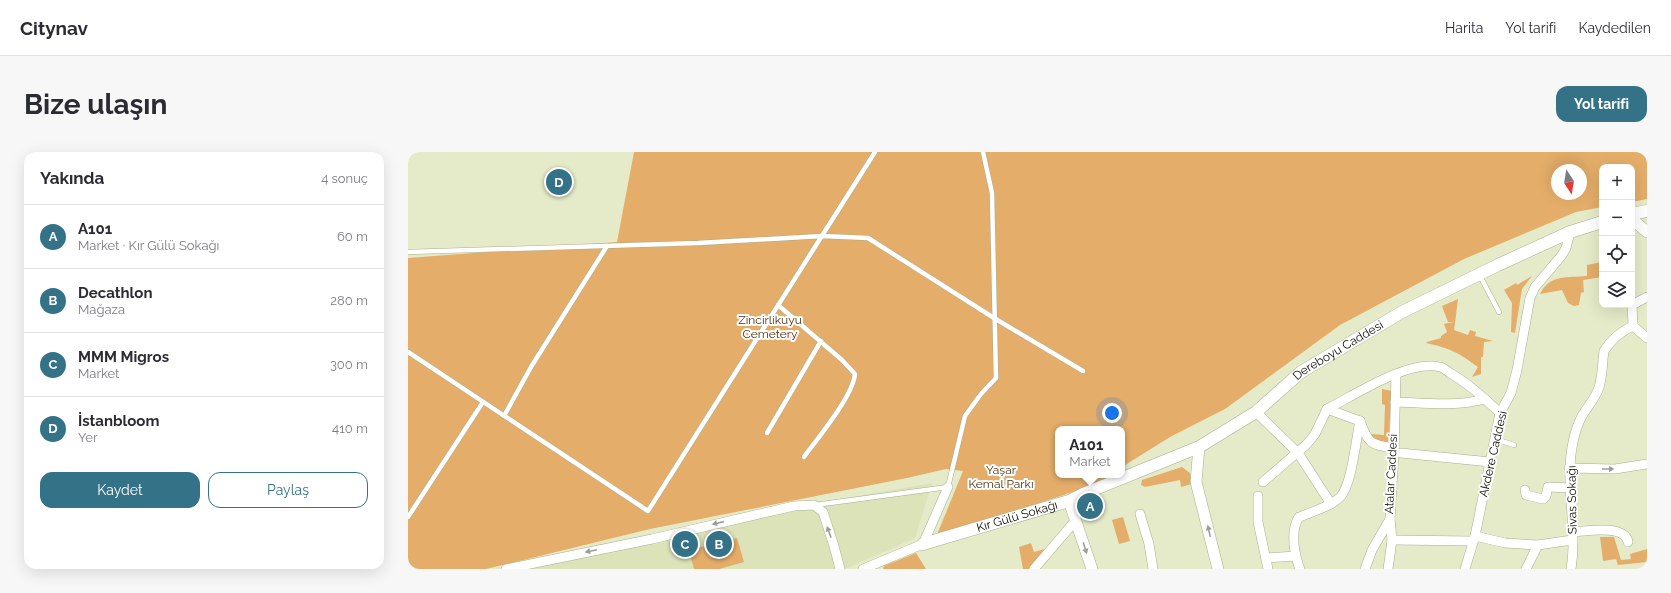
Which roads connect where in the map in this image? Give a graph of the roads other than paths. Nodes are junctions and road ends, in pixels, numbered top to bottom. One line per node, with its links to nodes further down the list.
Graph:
1 (875, 152): 9 (lane)
2 (983, 152): 16 (lane)
3 (1647, 211): 4 (main road)
4 (1635, 213)
5 (1635, 222): 8 (street)
6 (1599, 223): 7 (main road, Dereboyu Caddesi)
7 (1570, 232): 12 (main road, Dereboyu Caddesi); 28 (street, Akdere Caddesi)
8 (1647, 232)
9 (822, 236): 10 (lane); 14 (lane); 16 (lane)
10 (607, 246): 11 (lane); 29 (lane)
11 (408, 252)
12 (1479, 274): 15 (lane); 27 (main road, Dereboyu Caddesi)
13 (1647, 298): 17 (street)
14 (778, 304): 19 (lane); 29 (lane)
15 (1499, 312)
16 (994, 318): 21 (lane); 44 (lane)
17 (1633, 326): 18 (street); 40 (street, Sivas Sokağı)
18 (1647, 338)
19 (821, 341): 31 (lane); 37 (lane)
20 (408, 352): 24 (lane)
21 (1083, 371)
22 (1396, 374): 23 (street); 25 (street, Atalar Caddesi); 26 (street)
23 (1485, 399): 25 (street); 28 (street)
24 (483, 402): 29 (lane); 52 (lane)
25 (1395, 402): 35 (street, Atalar Caddesi)
26 (1327, 409): 30 (street); 36 (street)
27 (1256, 412): 34 (main road, Dereboyu Caddesi); 36 (street)
28 (1500, 413): 32 (street, Akdere Caddesi)
29 (504, 416)
30 (1360, 421): 35 (street); 49 (street)
31 (767, 433)
32 (1495, 439): 33 (lane); 38 (street, Akdere Caddesi)
33 (1514, 445)
34 (1199, 447): 41 (main road, Kır Gülü Sokağı); 69 (street, one-way to 34)
35 (1397, 451): 38 (street); 53 (street, Atalar Caddesi)
36 (1298, 453): 43 (street); 49 (street)
37 (804, 457)
38 (1490, 462): 56 (street, Akdere Caddesi)
39 (1647, 464): 40 (street, one-way to 39)
40 (1570, 468): 45 (street, Sivas Sokağı)
41 (1125, 477)
42 (1122, 478): 48 (main road, Kır Gülü Sokağı)
43 (1263, 482)
44 (948, 488): 50 (lane); 59 (street)
45 (1570, 488): 46 (street); 55 (street, Sivas Sokağı)
46 (1525, 490)
47 (1258, 496): 62 (street)
48 (1070, 501): 54 (street); 59 (main road, Kır Gülü Sokağı)
49 (1331, 504): 61 (street)
50 (814, 505): 64 (street, one-way to 64); 65 (street, one-way to 50)
51 (1140, 514): 68 (street)
52 (408, 517)
53 (1390, 519): 57 (street); 72 (street, Atalar Caddesi)
54 (1076, 520): 66 (street); 67 (street, one-way to 67)
55 (1573, 536): 58 (street); 60 (street); 76 (street, Sivas Sokağı)
56 (1474, 539): 57 (street); 60 (street); 74 (street, Akdere Caddesi)
57 (1392, 540): 73 (street)
58 (1628, 542)
59 (923, 544): 63 (street)
60 (1538, 545): 75 (street)
61 (1295, 556): 62 (street); 71 (street)
62 (1266, 558): 70 (street)
63 (871, 568)
64 (506, 569)
65 (840, 569)
66 (1034, 569)
67 (1092, 569)
68 (1153, 569)
69 (1218, 569)
70 (1268, 569)
71 (1300, 569)
72 (1365, 569)
73 (1388, 569)
74 (1465, 569)
75 (1526, 569)
76 (1571, 569)

